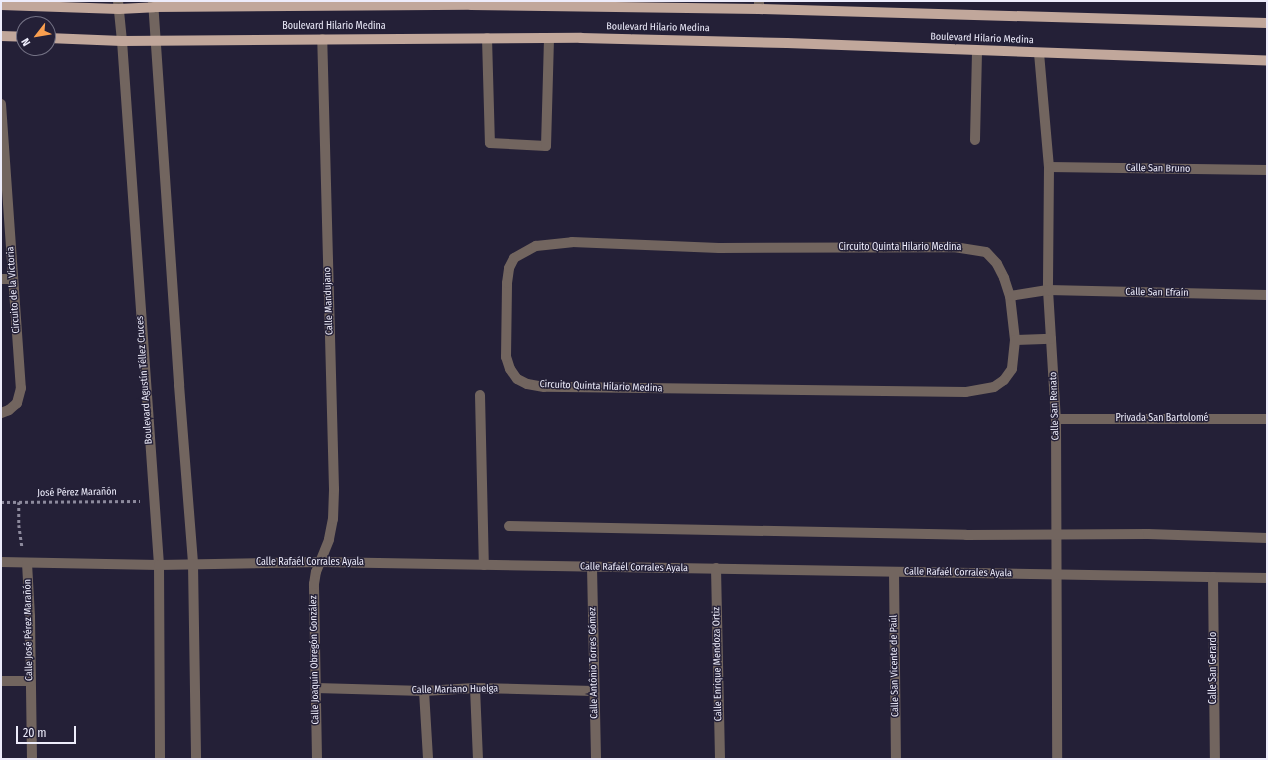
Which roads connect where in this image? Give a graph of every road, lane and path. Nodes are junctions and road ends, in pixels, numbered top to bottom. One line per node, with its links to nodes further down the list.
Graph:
1 (153, 4): 2 (main road, Boulevard Hilario Medina); 4 (main road, Boulevard Hilario Medina); 15 (street)
2 (313, 4): 5 (main road, Boulevard Hilario Medina)
3 (1, 5): 4 (main road, Boulevard Hilario Medina)
4 (118, 5): 14 (street, Boulevard Agustín Téllez Cruces)
5 (732, 5): 6 (main road, Boulevard Hilario Medina)
6 (759, 5): 7 (main road, Boulevard Hilario Medina)
7 (1267, 23)
8 (1, 36): 9 (main road)
9 (16, 37)
10 (56, 38): 14 (main road, Boulevard Hilario Medina)
11 (487, 38): 12 (main road, Boulevard Hilario Medina); 12 (street); 13 (main road, Boulevard Hilario Medina)
12 (549, 38): 16 (main road, Boulevard Hilario Medina)
13 (322, 39): 15 (main road, Boulevard Hilario Medina); 42 (street, Calle Mandujano)
14 (122, 41): 15 (main road, Boulevard Hilario Medina); 35 (street, Boulevard Agustín Téllez Cruces)
15 (157, 41): 44 (street)
16 (977, 51): 17 (main road, Boulevard Hilario Medina); 20 (street)
17 (1039, 53): 18 (main road, Boulevard Hilario Medina); 22 (street, Calle San Renato)
18 (1267, 61)
19 (1, 104): 21 (street, Circuito de la Victoria)
20 (975, 140)
21 (3, 157): 25 (street, Circuito de la Victoria)
22 (1049, 167): 23 (street, Calle San Bruno); 26 (street, Calle San Renato)
23 (1267, 170)
24 (1, 279): 25 (street)
25 (14, 279): 32 (street, Circuito de la Victoria)
26 (1048, 290): 27 (street, Calle San Efraín); 28 (street); 29 (street, Calle San Renato)
27 (1267, 295)
28 (1010, 296): 30 (street, Circuito Quinta Hilario Medina); 30 (street, Circuito Quinta Hilario Medina)
29 (1051, 339): 30 (street); 33 (street, Calle San Renato)
30 (1015, 340)
31 (480, 395): 46 (street)
32 (1, 413)
33 (1056, 419): 34 (street, Privada San Bartolomé); 39 (street, Calle San Renato)
34 (1267, 419)
35 (154, 501): 37 (path, José Pérez Marañón); 45 (street, Boulevard Agustín Téllez Cruces)
36 (1, 502): 37 (path, José Pérez Marañón)
37 (19, 502): 43 (path)
38 (509, 526): 39 (street)
39 (1056, 533): 40 (street); 50 (street, Calle San Renato)
40 (1267, 538)
41 (1, 562): 43 (street, Calle Rafaél Corrales Ayala)
42 (320, 562): 44 (street, Calle Rafaél Corrales Ayala); 46 (street, Calle Rafaél Corrales Ayala); 55 (street, Calle Joaquín Obregón González)
43 (27, 563): 45 (street, Calle Rafaél Corrales Ayala); 54 (street, Calle José Pérez Marañón)
44 (193, 564): 45 (street, Calle Rafaél Corrales Ayala); 61 (street)
45 (159, 565): 60 (street, Boulevard Agustín Téllez Cruces)
46 (484, 565): 47 (street, Calle Rafaél Corrales Ayala)
47 (592, 567): 48 (street, Calle Rafaél Corrales Ayala); 58 (street, Calle Antônio Torres Gómez)
48 (716, 568): 49 (street, Calle Rafaél Corrales Ayala); 66 (street, Calle Enrique Mendoza Ortiz)
49 (894, 572): 50 (street, Calle Rafaél Corrales Ayala); 67 (street, Calle San Vicente de Paúl)
50 (1058, 574): 51 (street, Calle Rafaél Corrales Ayala); 68 (street, Calle San Renato)
51 (1213, 577): 52 (street, Calle Rafaél Corrales Ayala); 69 (street, Calle San Gerardo)
52 (1267, 578)
53 (1, 681): 54 (street)
54 (30, 681): 59 (street, Calle José Pérez Marañón)
55 (316, 688): 57 (street, Calle Mariano Huelga); 62 (street, Calle Joaquín Obregón González)
56 (475, 688): 57 (street, Calle Mariano Huelga); 58 (street, Calle Mariano Huelga); 64 (street)
57 (424, 691): 63 (street)
58 (594, 691): 65 (street, Calle Antônio Torres Gómez)
59 (32, 759)
60 (160, 759)
61 (196, 759)
62 (317, 759)
63 (428, 759)
64 (478, 759)
65 (596, 759)
66 (720, 759)
67 (896, 759)
68 (1057, 759)
69 (1215, 759)

